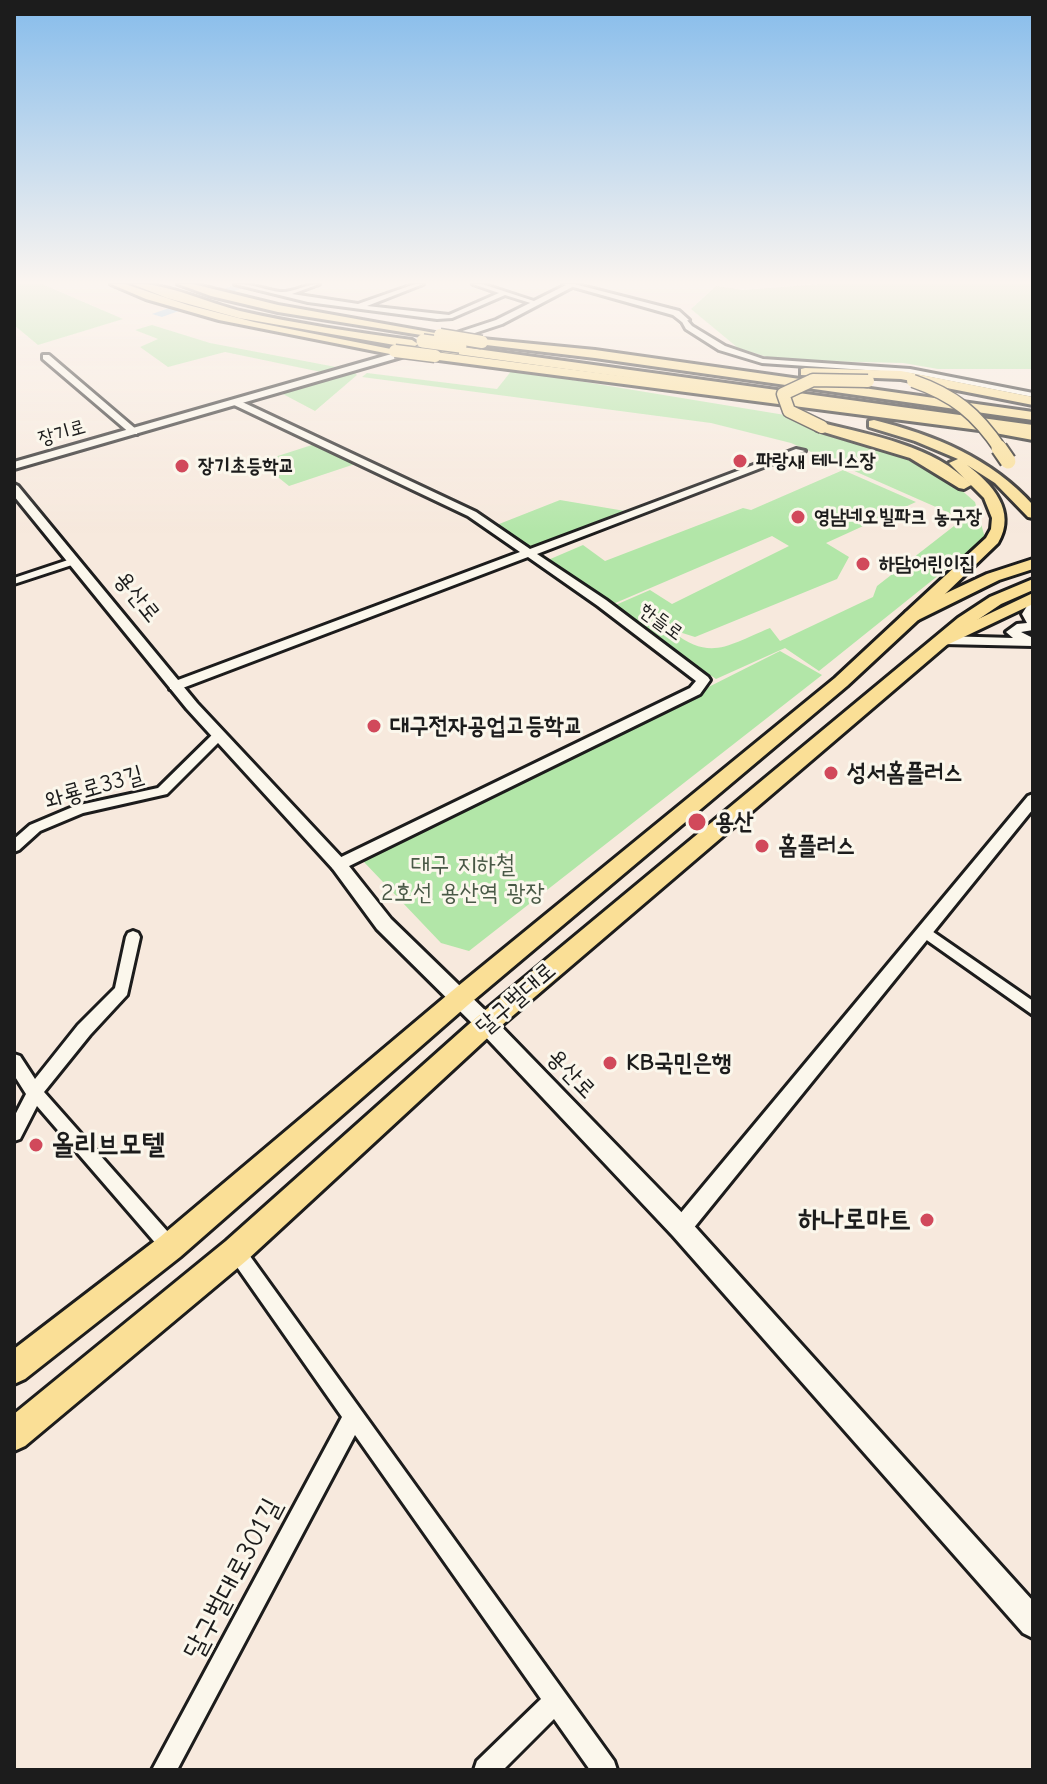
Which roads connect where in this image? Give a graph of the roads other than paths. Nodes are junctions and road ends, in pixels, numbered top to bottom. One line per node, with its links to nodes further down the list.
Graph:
1 (58, 367): 15 (street)
2 (352, 367): 11 (main road, 장기로)
3 (520, 367): 12 (main road)
4 (520, 367): 16 (main road)
5 (580, 367): 14 (highway)
6 (693, 367): 13 (main road)
7 (734, 367): 9 (main road)
8 (855, 367): 10 (street)
9 (851, 372): 10 (main road); 20 (main road, bridge)
10 (1033, 398)
11 (235, 402): 15 (main road, 장기로); 22 (street, 한들로)
12 (752, 405): 21 (main road); 23 (main road)
13 (1033, 413): 23 (main road, bridge)
14 (1033, 426)
15 (134, 432): 18 (main road, 장기로)
16 (1033, 436)
17 (800, 451): 22 (street)
18 (14, 466)
19 (14, 488): 24 (main road, 용산로)
20 (1033, 499)
21 (1033, 514)
22 (530, 552): 34 (street); 38 (street, 한들로)
23 (980, 552): 30 (main road)
24 (74, 561): 26 (street); 34 (main road, 용산로)
25 (1033, 564): 30 (main road, 달구벌대로)
26 (14, 581)
27 (1033, 584): 32 (main road, 달구벌대로)
28 (1033, 598): 32 (main road)
29 (1033, 606): 31 (street)
30 (912, 616): 41 (main road, 달구벌대로)
31 (1033, 624): 33 (street)
32 (943, 640): 33 (street); 43 (main road, 달구벌대로)
33 (1030, 642)
34 (175, 686): 35 (main road, 용산로)
35 (219, 735): 37 (street, 와룡로33길); 38 (main road, 용산로)
36 (1033, 799): 39 (street)
37 (14, 847)
38 (339, 865): 41 (main road, 용산로)
39 (926, 932): 42 (street); 47 (street)
40 (133, 937): 45 (street)
41 (460, 998): 43 (main road, 용산로); 48 (main road, 달구벌대로)
42 (1033, 1009)
43 (486, 1024): 47 (main road, 용산로); 49 (main road, 달구벌대로)
44 (14, 1061): 45 (street)
45 (35, 1093): 46 (street); 48 (street)
46 (14, 1134)
47 (681, 1228): 53 (main road, 용산로)
48 (170, 1247): 50 (main road, 달구벌대로)
49 (236, 1251): 51 (street); 52 (main road, 달구벌대로)
50 (14, 1368)
51 (354, 1416): 54 (street); 55 (street, 달구벌대로301길)
52 (14, 1435)
53 (1033, 1623)
54 (556, 1701): 56 (street); 57 (street)
55 (164, 1770)
56 (486, 1770)
57 (605, 1770)

